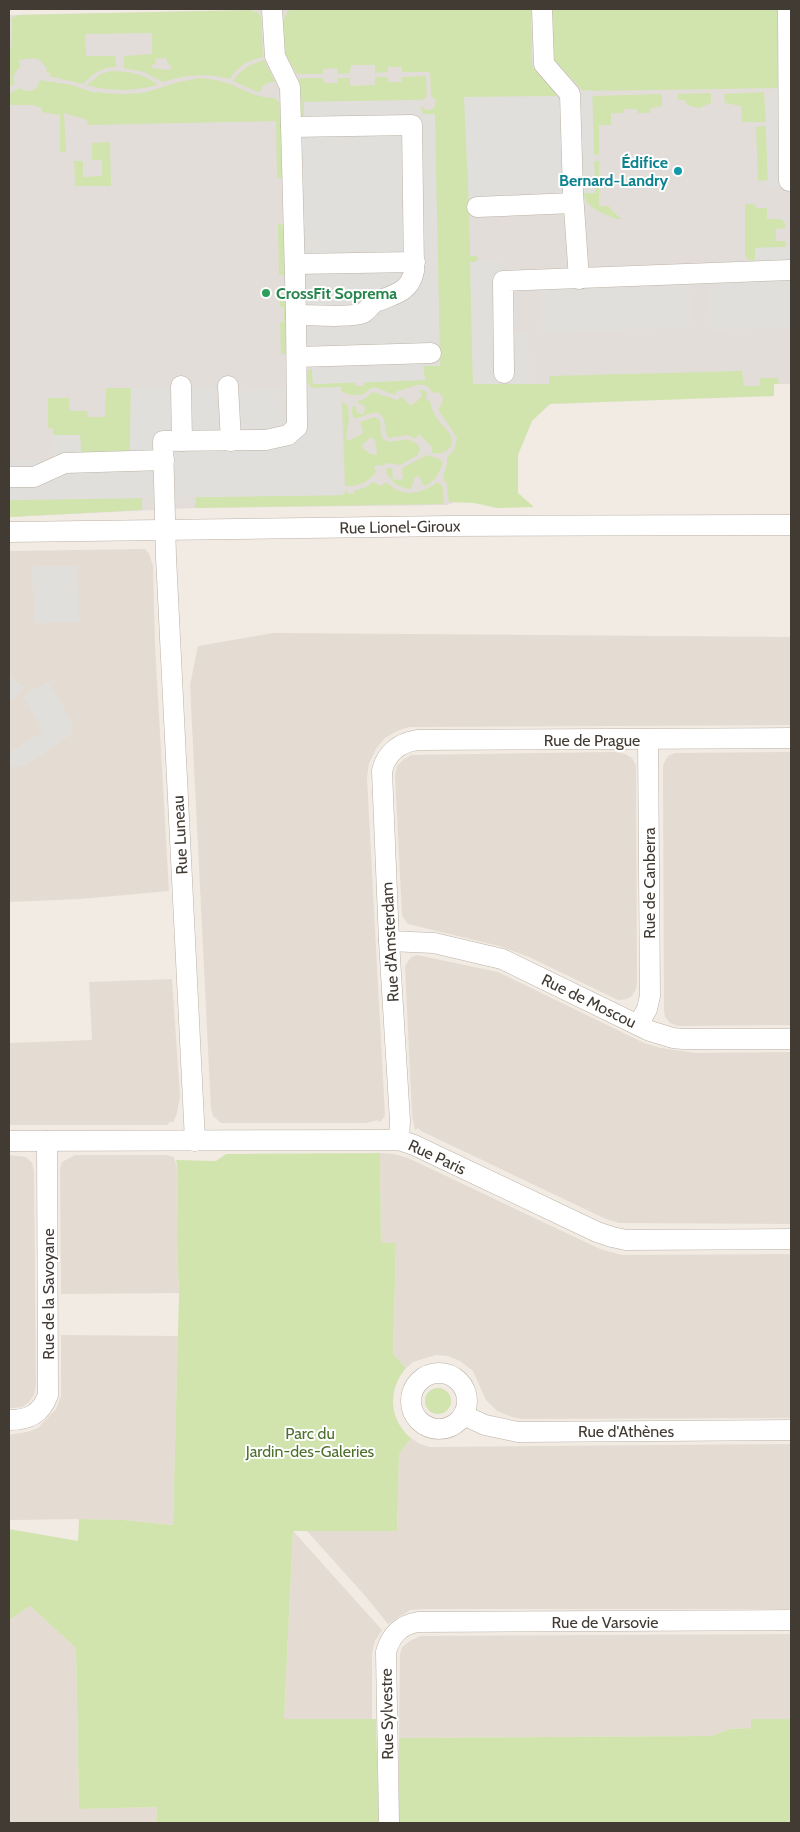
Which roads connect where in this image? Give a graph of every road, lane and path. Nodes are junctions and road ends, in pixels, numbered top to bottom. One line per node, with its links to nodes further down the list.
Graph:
1 (272, 9): 4 (street)
2 (542, 9): 6 (street)
3 (788, 9): 5 (street)
4 (291, 127): 8 (street); 9 (street)
5 (789, 181)
6 (573, 203): 7 (street); 11 (street)
7 (477, 207)
8 (415, 262): 9 (street); 12 (street)
9 (294, 264): 12 (street)
10 (791, 270): 11 (street)
11 (579, 279): 15 (street)
12 (296, 315): 14 (street)
13 (430, 353): 14 (street)
14 (297, 357): 19 (street)
15 (504, 373)
16 (181, 386): 18 (street)
17 (228, 386): 19 (street)
18 (182, 441): 19 (street); 20 (street, Rue Luneau)
19 (231, 441)
20 (164, 460): 21 (street); 23 (street, Rue Luneau)
21 (9, 477)
22 (791, 525): 23 (street, Rue Lionel-Giroux)
23 (165, 529): 24 (street, Rue Lionel-Giroux); 34 (street, Rue Luneau)
24 (9, 532)
25 (791, 738): 26 (street, Rue de Prague)
26 (648, 740): 27 (street, Rue de Prague); 29 (street, Rue de Canberra)
27 (395, 749): 28 (street, Rue d'Amsterdam)
28 (389, 941): 29 (street, Rue de Moscou); 31 (street, Rue d'Amsterdam)
29 (638, 1025): 30 (street, Rue de Moscou)
30 (791, 1039)
31 (399, 1140): 34 (street, Rue Paris); 35 (street, Rue Paris)
32 (9, 1141): 33 (street, Rue Paris)
33 (47, 1141): 34 (street, Rue Paris); 37 (street, Rue de la Savoyane)
34 (195, 1141)
35 (791, 1239)
36 (463, 1415): 38 (street, Rue d'Athènes)
37 (9, 1420)
38 (791, 1430)
39 (791, 1620): 40 (street, Rue de Varsovie)
40 (418, 1622): 41 (street, Rue Sylvestre)
41 (389, 1823)

